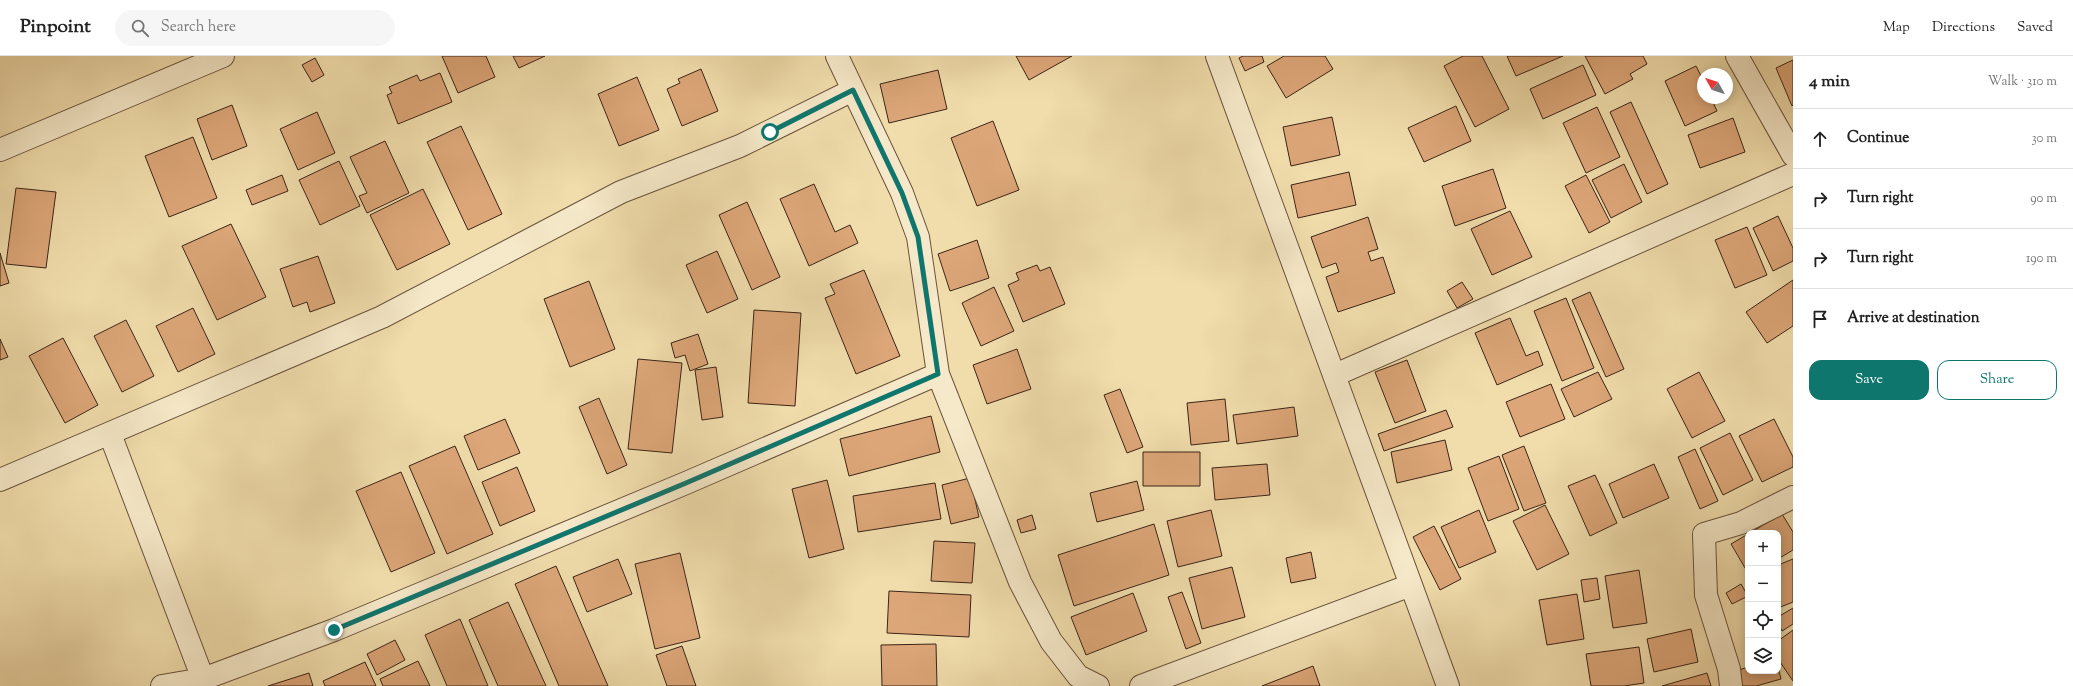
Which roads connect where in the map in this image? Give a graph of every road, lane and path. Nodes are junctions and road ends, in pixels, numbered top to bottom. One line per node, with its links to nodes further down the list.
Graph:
1 (223, 56): 6 (street)
2 (837, 56): 5 (street)
3 (1217, 56): 10 (street)
4 (1737, 56): 7 (street)
5 (853, 90): 9 (street); 11 (street)
6 (0, 150)
7 (1793, 155)
8 (1793, 174): 10 (street)
9 (938, 374): 15 (street); 17 (street)
10 (1335, 375): 14 (street)
11 (110, 434): 12 (street); 15 (street)
12 (0, 480)
13 (1793, 497): 20 (street)
14 (1411, 585): 18 (street); 19 (street)
15 (203, 679): 16 (street)
16 (162, 686)
17 (1098, 686)
18 (1141, 686)
19 (1448, 686)
20 (1731, 686)

